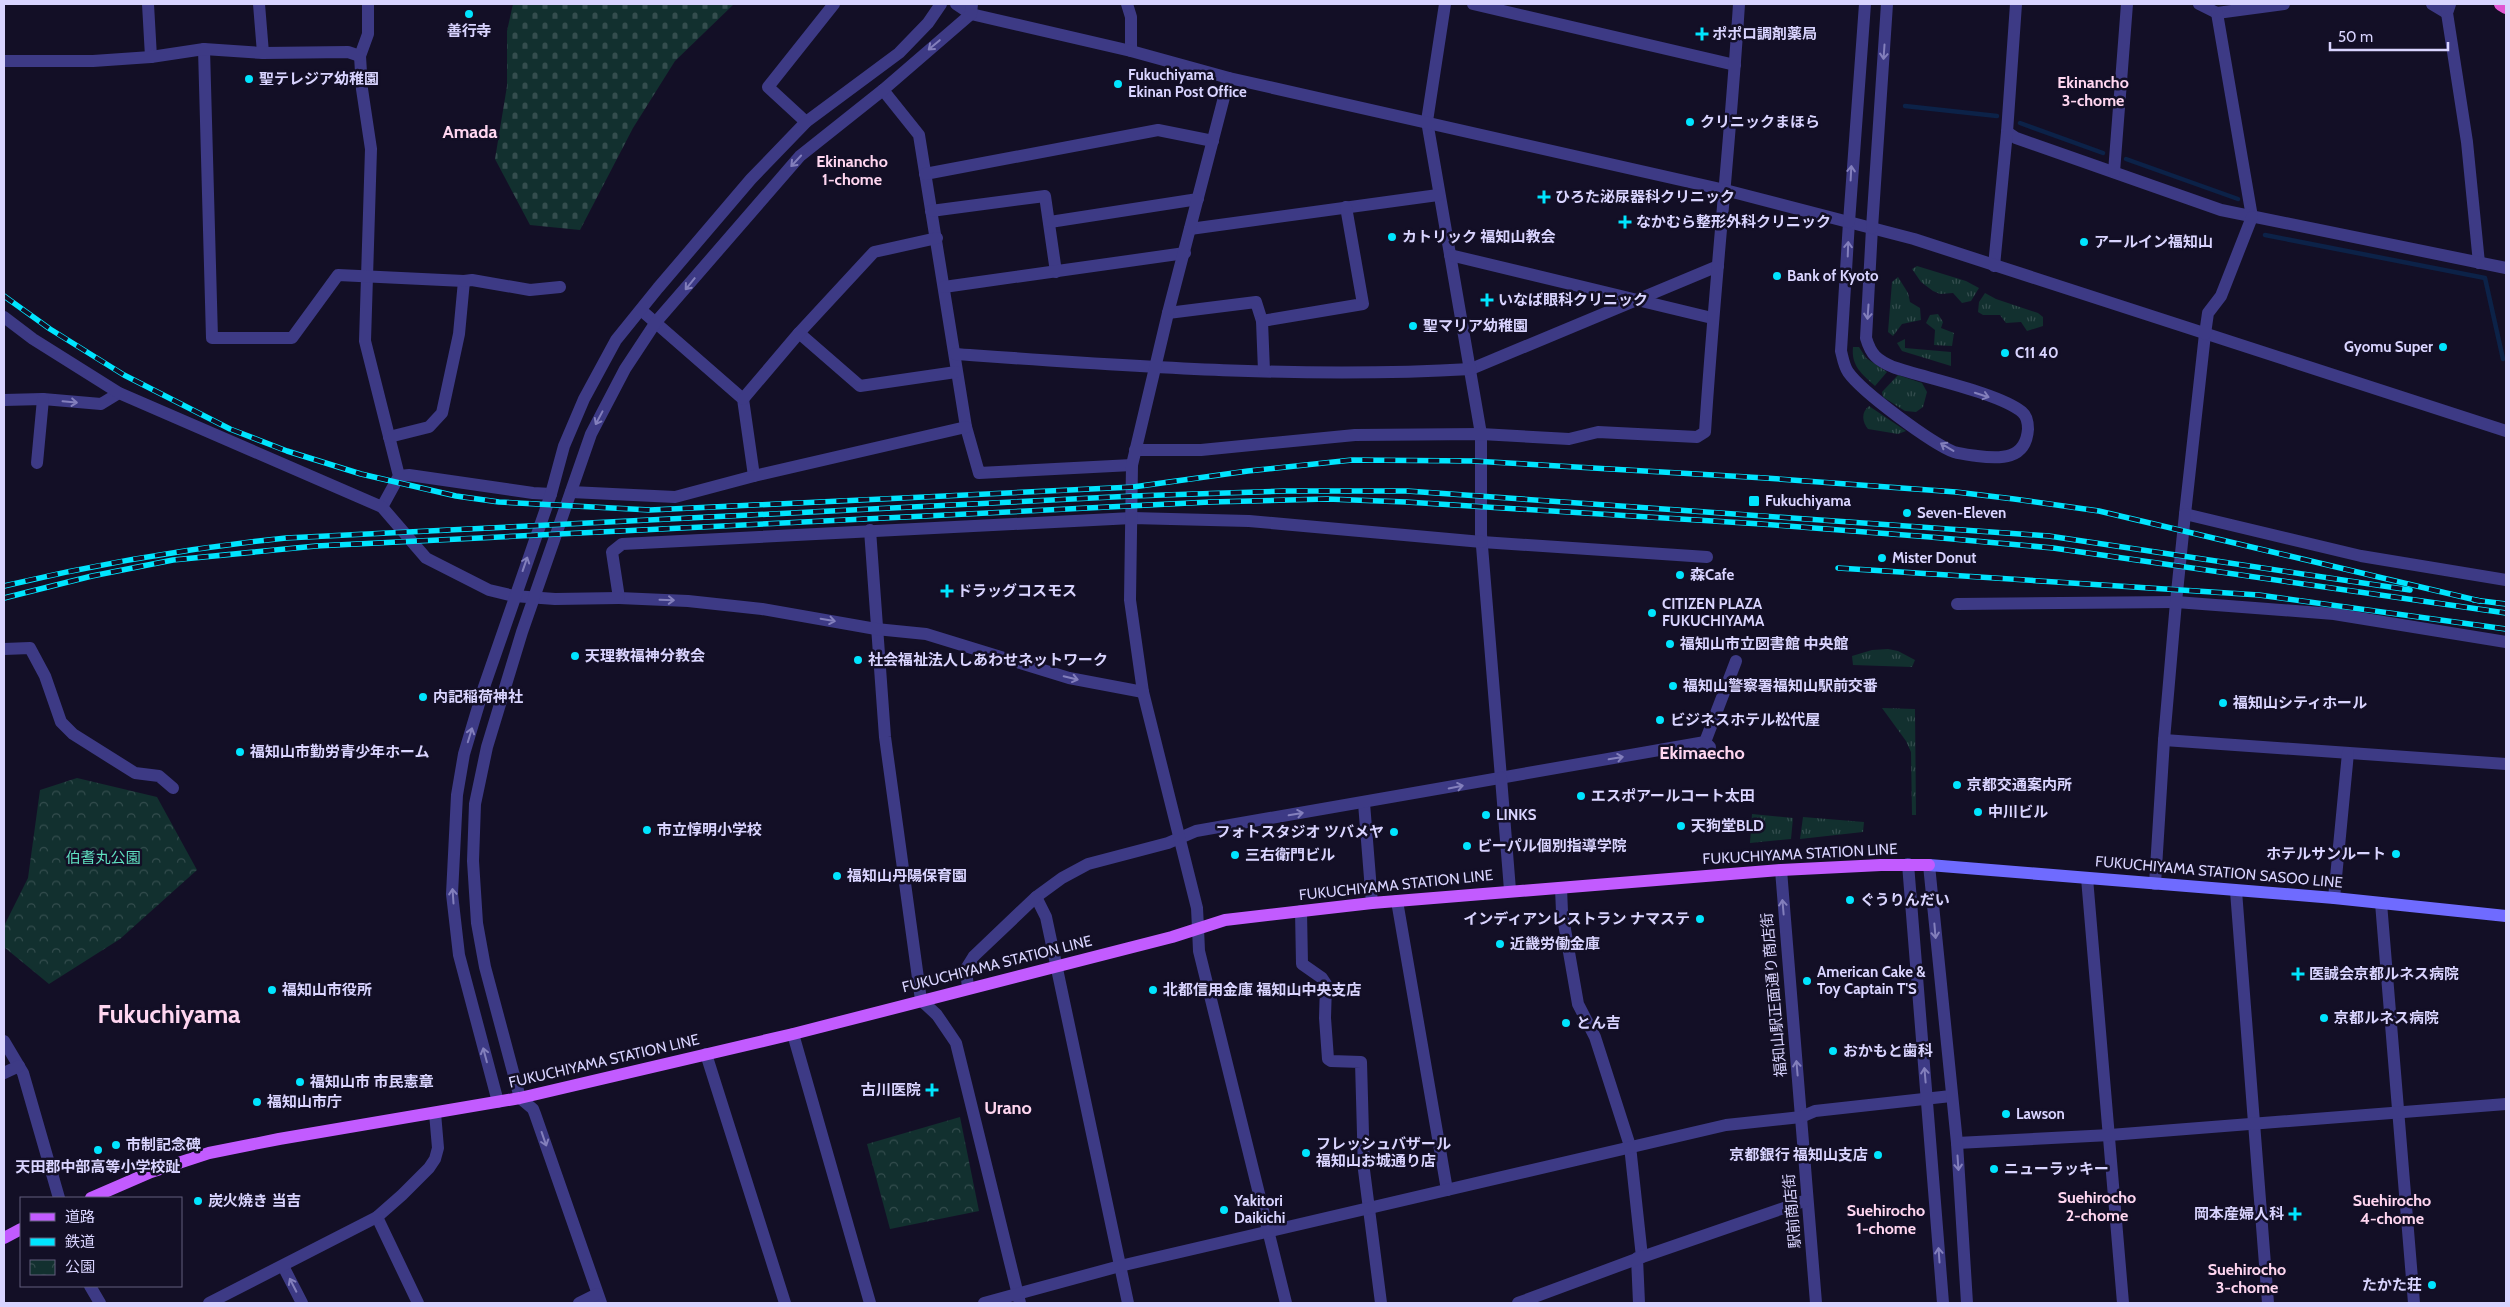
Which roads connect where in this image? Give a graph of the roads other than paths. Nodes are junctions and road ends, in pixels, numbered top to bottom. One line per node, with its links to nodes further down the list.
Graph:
1 (148, 4): 27 (street)
2 (259, 4): 25 (street)
3 (368, 4): 26 (street)
4 (834, 4): 32 (street)
5 (941, 4): 32 (street)
6 (956, 4): 21 (street)
7 (1127, 4): 24 (street)
8 (1445, 4): 33 (street)
9 (1473, 4): 29 (street)
10 (1739, 4): 29 (street)
11 (1865, 4): 45 (street, one-way to 11)
12 (1888, 4): 46 (street, one-way to 46)
13 (2016, 4): 34 (street)
14 (2127, 4): 36 (street)
15 (2199, 4): 22 (street)
16 (2284, 4): 22 (street)
17 (2432, 4): 20 (street)
18 (2501, 4): 19 (highway)
19 (2506, 7)
20 (2449, 8): 51 (street)
21 (972, 9): 24 (street); 31 (street, one-way to 31)
22 (2217, 13): 43 (street)
23 (204, 49): 25 (street); 27 (street); 56 (street)
24 (1130, 51): 30 (street)
25 (264, 53): 26 (street)
26 (360, 56): 56 (street)
27 (151, 57): 28 (street)
28 (4, 61)
29 (1735, 65): 38 (street)
30 (1229, 78): 33 (street); 35 (street)
31 (883, 90): 37 (street); 66 (street, one-way to 66)
32 (806, 122): 61 (street)
33 (1427, 122): 38 (street); 39 (street)
34 (2007, 132): 36 (street); 53 (street)
35 (1213, 141): 37 (street); 40 (street)
36 (2114, 172): 43 (street)
37 (925, 174): 42 (street)
38 (1725, 190): 45 (street); 52 (street)
39 (1438, 194): 41 (street); 50 (street)
40 (1198, 199): 44 (street); 47 (street)
41 (1346, 207): 47 (street); 65 (street)
42 (932, 211): 44 (street); 48 (street)
43 (2252, 217): 51 (street); 68 (street)
44 (1050, 222): 55 (street)
45 (1849, 222): 46 (street); 46 (street, one-way to 45)
46 (1872, 228): 53 (street)
47 (1190, 229): 49 (street)
48 (937, 238): 59 (street); 67 (street)
49 (1185, 253): 55 (street); 62 (street)
50 (1450, 255): 60 (street); 71 (street)
51 (2479, 263): 54 (street)
52 (1718, 266): 60 (street); 64 (street)
53 (1994, 266): 68 (street)
54 (2506, 268)
55 (1056, 272): 59 (street)
56 (367, 276): 57 (street); 81 (street)
57 (464, 282): 58 (street); 81 (street)
58 (560, 287)
59 (944, 287): 69 (street)
60 (1636, 300): 64 (street); 71 (street)
61 (641, 310): 66 (street); 88 (street)
62 (1168, 313): 65 (street); 70 (street)
63 (4, 317): 74 (street)
64 (1712, 318): 80 (street)
65 (1262, 321): 72 (street)
66 (656, 322): 76 (street); 87 (street, one-way to 87)
67 (798, 333): 73 (street); 76 (street)
68 (2205, 334): 79 (street); 90 (street)
69 (955, 354): 70 (street); 73 (street)
70 (1156, 368): 72 (street); 82 (street)
71 (1471, 369): 72 (street); 80 (street)
72 (1264, 371)
73 (956, 372): 78 (street)
74 (119, 393): 75 (street, one-way to 74); 89 (street)
75 (43, 399): 77 (street); 83 (street)
76 (743, 399): 86 (street)
77 (4, 400)
78 (966, 427): 84 (street); 86 (street)
79 (2506, 431)
80 (1481, 434): 82 (street); 93 (street)
81 (389, 437): 85 (street)
82 (1136, 450): 84 (street)
83 (38, 463)
84 (1132, 465): 91 (street)
85 (399, 476): 88 (street); 89 (street)
86 (754, 476): 87 (street)
87 (571, 492): 97 (street)
88 (551, 494): 96 (street, one-way to 88)
89 (382, 507): 96 (street)
90 (2185, 514): 95 (street); 99 (street)
91 (1132, 518): 92 (street); 93 (street); 105 (street)
92 (870, 530): 98 (street); 101 (street)
93 (1482, 542): 94 (street); 109 (street)
94 (1707, 557)
95 (2506, 580)
96 (514, 596): 97 (street); 140 (street, one-way to 96)
97 (534, 598): 98 (street); 139 (street)
98 (619, 598): 101 (street, one-way to 101)
99 (2176, 602): 100 (street); 102 (street); 106 (street)
100 (1957, 604)
101 (876, 628): 105 (street, one-way to 105); 131 (street)
102 (2506, 642)
103 (4, 649): 110 (street)
104 (1736, 661): 109 (street, one-way to 104)
105 (1143, 692): 112 (street)
106 (2164, 740): 107 (street); 117 (street)
107 (2348, 753): 108 (street); 122 (street)
108 (2506, 764)
109 (1501, 778): 111 (street, one-way to 109); 119 (street)
110 (173, 788)
111 (1364, 803): 112 (street, one-way to 111); 124 (street)
112 (1179, 837): 121 (street); 128 (street)
113 (1908, 864): 114 (main road, FUKUCHIYAMA STATION LINE); 115 (main road, FUKUCHIYAMA STATION LINE); 138 (street, one-way to 113)
114 (1928, 865): 116 (main road, FUKUCHIYAMA STATION SASOO LINE); 137 (street, one-way to 137)
115 (1781, 870): 118 (main road, FUKUCHIYAMA STATION LINE); 144 (street, 福知山駅正面通り商店街, one-way to 115)
116 (2087, 878): 117 (main road, FUKUCHIYAMA STATION SASOO LINE); 146 (street)
117 (2155, 884): 120 (main road, FUKUCHIYAMA STATION SASOO LINE)
118 (1560, 888): 119 (main road, FUKUCHIYAMA STATION LINE); 148 (street)
119 (1510, 890): 123 (main road, FUKUCHIYAMA STATION LINE)
120 (2236, 891): 122 (main road, FUKUCHIYAMA STATION SASOO LINE); 145 (street)
121 (1036, 897): 129 (street); 130 (street)
122 (2334, 898): 125 (main road, FUKUCHIYAMA STATION SASOO LINE)
123 (1397, 901): 124 (main road, FUKUCHIYAMA STATION LINE); 149 (street)
124 (1372, 903): 126 (main road, FUKUCHIYAMA STATION LINE)
125 (2381, 903): 127 (main road, FUKUCHIYAMA STATION SASOO LINE); 142 (street)
126 (1301, 911): 128 (main road, FUKUCHIYAMA STATION LINE); 153 (street)
127 (2506, 916)
128 (1198, 928): 129 (main road, FUKUCHIYAMA STATION LINE); 156 (street)
129 (1055, 966): 130 (main road, FUKUCHIYAMA STATION LINE); 160 (street)
130 (968, 988): 131 (main road, FUKUCHIYAMA STATION LINE)
131 (921, 1000): 132 (main road, FUKUCHIYAMA STATION LINE); 162 (street)
132 (793, 1034): 134 (main road, FUKUCHIYAMA STATION LINE); 170 (street)
133 (4, 1041): 135 (street)
134 (706, 1054): 139 (main road, FUKUCHIYAMA STATION LINE); 169 (street)
135 (19, 1066): 136 (street); 150 (street)
136 (4, 1073)
137 (1950, 1096): 138 (street); 147 (street)
138 (1927, 1097): 144 (street); 178 (street, one-way to 138)
139 (520, 1098): 140 (main road, FUKUCHIYAMA STATION LINE); 163 (street, one-way to 163)
140 (498, 1102): 143 (main road, FUKUCHIYAMA STATION LINE)
141 (2506, 1104): 142 (street)
142 (2398, 1112): 145 (street); 182 (street)
143 (435, 1113): 151 (main road, FUKUCHIYAMA STATION LINE); 154 (street)
144 (1801, 1117): 148 (street); 152 (street, 駅前商店街)
145 (2254, 1124): 146 (street); 181 (street)
146 (2110, 1134): 147 (street); 180 (street)
147 (1957, 1143): 179 (street, one-way to 179)
148 (1630, 1146): 149 (street); 158 (street)
149 (1447, 1190): 153 (street)
150 (59, 1197)
151 (93, 1197)
152 (1807, 1200): 158 (street); 177 (street, 駅前商店街)
153 (1370, 1208): 156 (street); 174 (street)
154 (377, 1217): 159 (street); 167 (street)
155 (20, 1230): 157 (main road)
156 (1267, 1232): 160 (street); 173 (street)
157 (4, 1238)
158 (1639, 1258): 175 (street); 176 (street)
159 (283, 1266): 165 (street); 166 (street, one-way to 159)
160 (1120, 1266): 162 (street); 172 (street)
161 (91, 1287): 164 (street)
162 (1018, 1298): 171 (street)
163 (599, 1299): 168 (street)
164 (100, 1303)
165 (209, 1303)
166 (302, 1303)
167 (418, 1303)
168 (578, 1303)
169 (785, 1303)
170 (870, 1303)
171 (984, 1303)
172 (1128, 1303)
173 (1286, 1303)
174 (1381, 1303)
175 (1518, 1303)
176 (1640, 1303)
177 (1816, 1303)
178 (1942, 1303)
179 (1968, 1303)
180 (2123, 1303)
181 (2268, 1303)
182 (2414, 1303)

